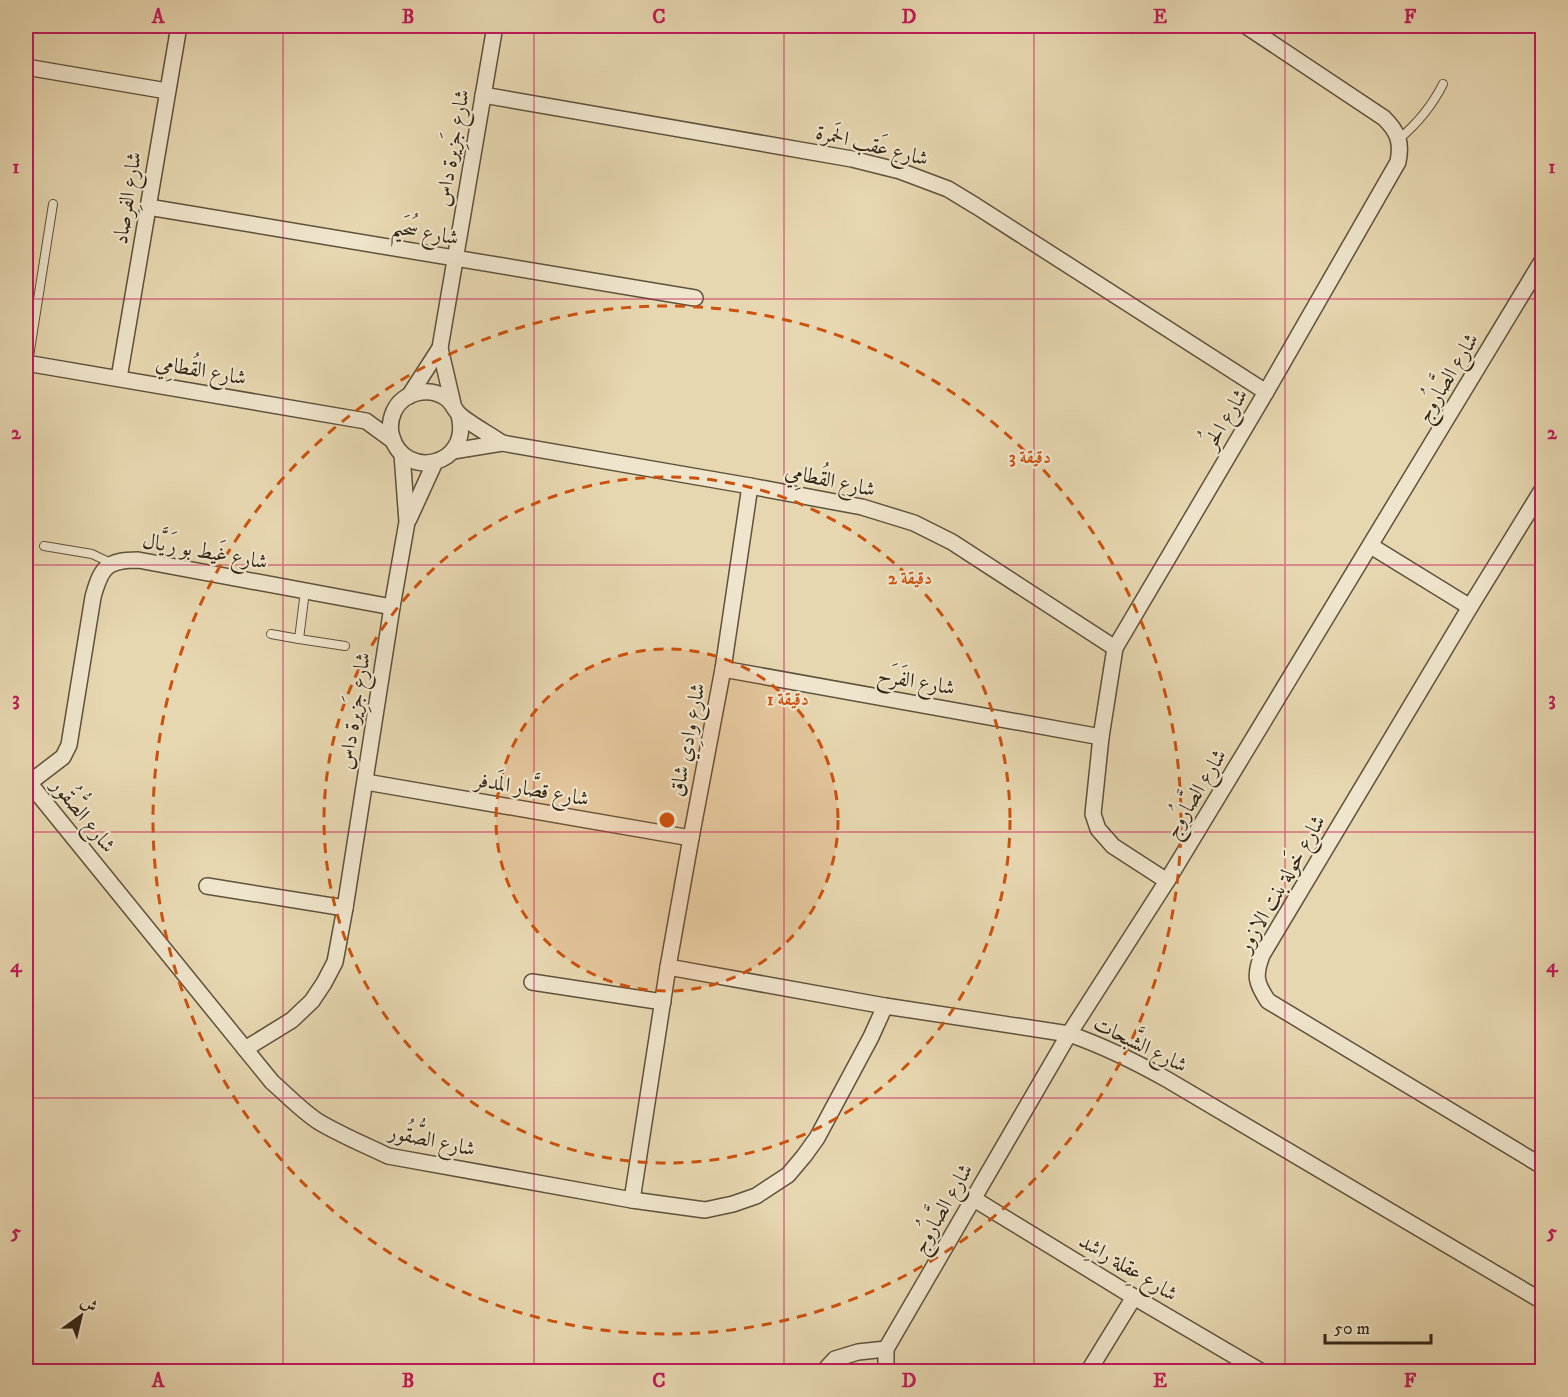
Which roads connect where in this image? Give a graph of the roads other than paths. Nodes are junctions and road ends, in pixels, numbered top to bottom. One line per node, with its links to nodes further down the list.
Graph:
1 (178, 26): 6 (street, شارع الفِرصاد)
2 (495, 26): 7 (street, شارع جَزِيرة داس)
3 (1246, 26): 8 (street)
4 (26, 67): 6 (street)
5 (1443, 84): 8 (lane)
6 (167, 91): 10 (street, شارع الفِرصاد)
7 (483, 95): 11 (street, شارع جَزِيرة داس); 17 (street, شارع عَقب الحَمرة)
8 (1399, 139): 17 (street, شارع الحُر)
9 (53, 204): 15 (lane, شارع القُطامِي)
10 (148, 207): 11 (street, شارع سُحَيم); 16 (street, شارع الفِرصاد)
11 (455, 260): 13 (street, شارع سُحَيم); 14 (street, شارع جَزِيرة داس)
12 (1542, 261): 31 (street, شارع الصَّارُوج)
13 (695, 298)
14 (440, 348): 18 (street, شارع جَزِيرة داس); 20 (street, شارع جَزِيرة داس)
15 (27, 363): 16 (street, شارع القُطامِي)
16 (119, 378): 21 (street, شارع القُطامِي)
17 (1266, 392): 39 (street, شارع الحُر)
18 (409, 396): 19 (street); 20 (street)
19 (396, 407): 21 (street); 22 (street)
20 (456, 409): 23 (street, شارع القُطامِي); 24 (street)
21 (366, 421): 22 (street, شارع القُطامِي)
22 (392, 440): 25 (street)
23 (502, 443): 24 (street, شارع القُطامِي); 27 (street, شارع القُطامِي)
24 (453, 451): 26 (street)
25 (402, 454): 26 (street); 29 (street, شارع جَزِيرة داس)
26 (435, 462): 29 (street, شارع جَزِيرة داس)
27 (750, 486): 39 (street, شارع القُطامِي); 40 (street, شارع وادِي شاق)
28 (1542, 490): 35 (street, شارع خَولة بنت الازور)
29 (407, 522): 34 (street, شارع جَزِيرة داس)
30 (44, 546): 32 (lane)
31 (1371, 546): 35 (street); 45 (street, شارع الصَّارُوج)
32 (111, 563): 33 (street, شارع غَيط بو رَيَّال); 42 (street, شارع غَيط بو رَيَّال)
33 (305, 591): 34 (street, شارع غَيط بو رَيَّال); 37 (lane)
34 (392, 607): 43 (street, شارع جَزِيرة داس)
35 (1470, 607): 54 (street, شارع خَولة بنت الازور)
36 (271, 634): 37 (lane)
37 (299, 639): 38 (lane)
38 (345, 646)
39 (1114, 648): 41 (street, شارع الحُر)
40 (723, 669): 41 (street, شارع الفَرَح); 44 (street, شارع وادِي شاق)
41 (1101, 736): 45 (street, شارع الحُر)
42 (27, 781): 53 (street, شارع الصُّقُور)
43 (366, 782): 44 (street, شارع قصَّار المَدفر); 47 (street, شارع جَزِيرة داس)
44 (691, 838): 48 (street, شارع وادِي شاق)
45 (1167, 881): 52 (street, شارع الصَّارُوج)
46 (207, 886): 47 (street)
47 (345, 908): 53 (street, شارع جَزِيرة داس)
48 (668, 967): 50 (street, شارع وادِي شاق); 51 (street, شارع الشَّبحات)
49 (532, 982): 50 (street)
50 (663, 1002): 56 (street, شارع وادِي شاق)
51 (885, 1006): 52 (street, شارع الشَّبحات); 56 (street, شارع الصُّقُور)
52 (1069, 1034): 55 (street, شارع الصَّارُوج); 58 (street, شارع الشَّبحات)
53 (245, 1049): 56 (street, شارع الصُّقُور)
54 (1542, 1167)
55 (974, 1199): 57 (street, شارع عِقلة راشِد); 59 (street, شارع الصَّارُوج)
56 (632, 1200)
57 (1134, 1297): 62 (street); 63 (street, شارع عِقلة راشِد)
58 (1542, 1300)
59 (886, 1349): 60 (street); 61 (street)
60 (823, 1371)
61 (889, 1371)
62 (1088, 1371)
63 (1262, 1371)

